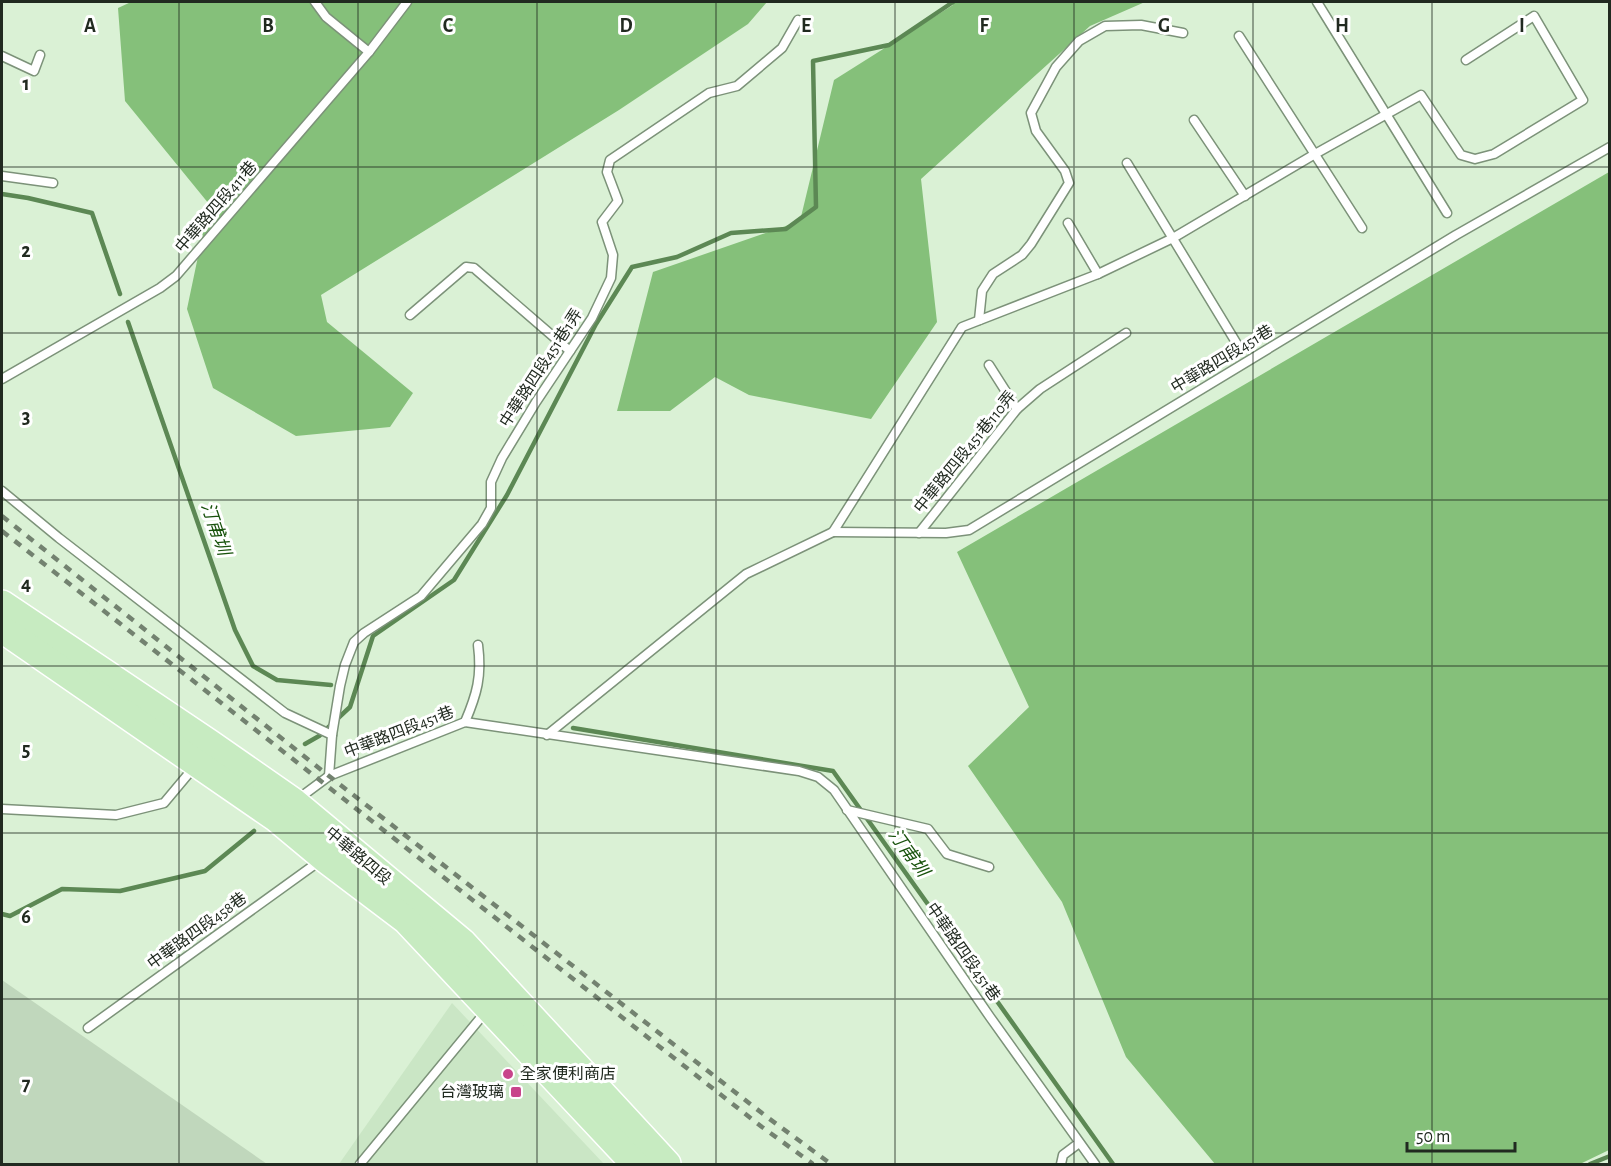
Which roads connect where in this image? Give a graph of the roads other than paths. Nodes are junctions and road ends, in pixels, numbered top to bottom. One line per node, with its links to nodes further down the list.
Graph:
1 (315, 2): 7 (lane)
2 (407, 2): 7 (lane, 中華路四段411巷)
3 (1317, 2): 11 (lane)
4 (798, 20): 28 (lane, 中華路四段451巷1弄)
5 (1183, 33): 25 (lane)
6 (1239, 36): 14 (lane)
7 (369, 52): 30 (lane, 中華路四段411巷)
8 (40, 55): 9 (lane)
9 (2, 56)
10 (1466, 60): 11 (lane)
11 (1386, 114): 14 (lane); 19 (lane)
12 (1194, 120): 18 (lane)
13 (1610, 147): 34 (lane, 中華路四段451巷)
14 (1315, 154): 18 (lane); 21 (lane)
15 (1127, 163): 22 (lane, 中華路四段451巷)
16 (2, 176): 17 (lane)
17 (52, 183)
18 (1245, 196): 22 (lane)
19 (1447, 213)
20 (1068, 222): 23 (lane)
21 (1362, 228)
22 (1173, 238): 23 (lane); 27 (lane, 中華路四段451巷)
23 (1098, 274): 25 (lane)
24 (410, 315): 28 (lane)
25 (980, 320): 33 (lane)
26 (1126, 333): 31 (lane, 中華路四段451巷110弄)
27 (1237, 344)
28 (570, 351): 39 (lane, 中華路四段451巷1弄)
29 (989, 364): 31 (lane)
30 (2, 379)
31 (1017, 409): 34 (lane, 中華路四段451巷110弄)
32 (2, 491): 39 (lane)
33 (833, 532): 34 (lane, 中華路四段451巷); 40 (lane, 中華路四段451巷)
34 (919, 533)
35 (2, 604): 41 (main road, 中華路四段)
36 (2, 629): 41 (main road, 中華路四段)
37 (478, 645): 38 (lane)
38 (465, 722): 40 (lane, 中華路四段451巷); 42 (lane, 中華路四段451巷)
39 (332, 735): 42 (lane, 中華路四段451巷1弄)
40 (547, 735): 45 (lane, 中華路四段451巷)
41 (203, 753): 43 (lane); 44 (main road, 中華路四段)
42 (329, 776): 44 (lane, 中華路四段451巷)
43 (2, 809)
44 (285, 810): 46 (main road, 中華路四段); 48 (main road, 中華路四段)
45 (847, 810): 47 (lane); 50 (lane, 中華路四段451巷)
46 (324, 858): 48 (main road, 中華路四段); 49 (lane, 中華路四段458巷)
47 (990, 867)
48 (498, 1000): 51 (lane); 52 (main road, 中華路四段); 53 (main road, 中華路四段)
49 (88, 1028)
50 (1079, 1143): 54 (lane); 55 (lane, 中華路四段451巷)
51 (360, 1164)
52 (635, 1164)
53 (667, 1164)
54 (1061, 1164)
55 (1095, 1164)

